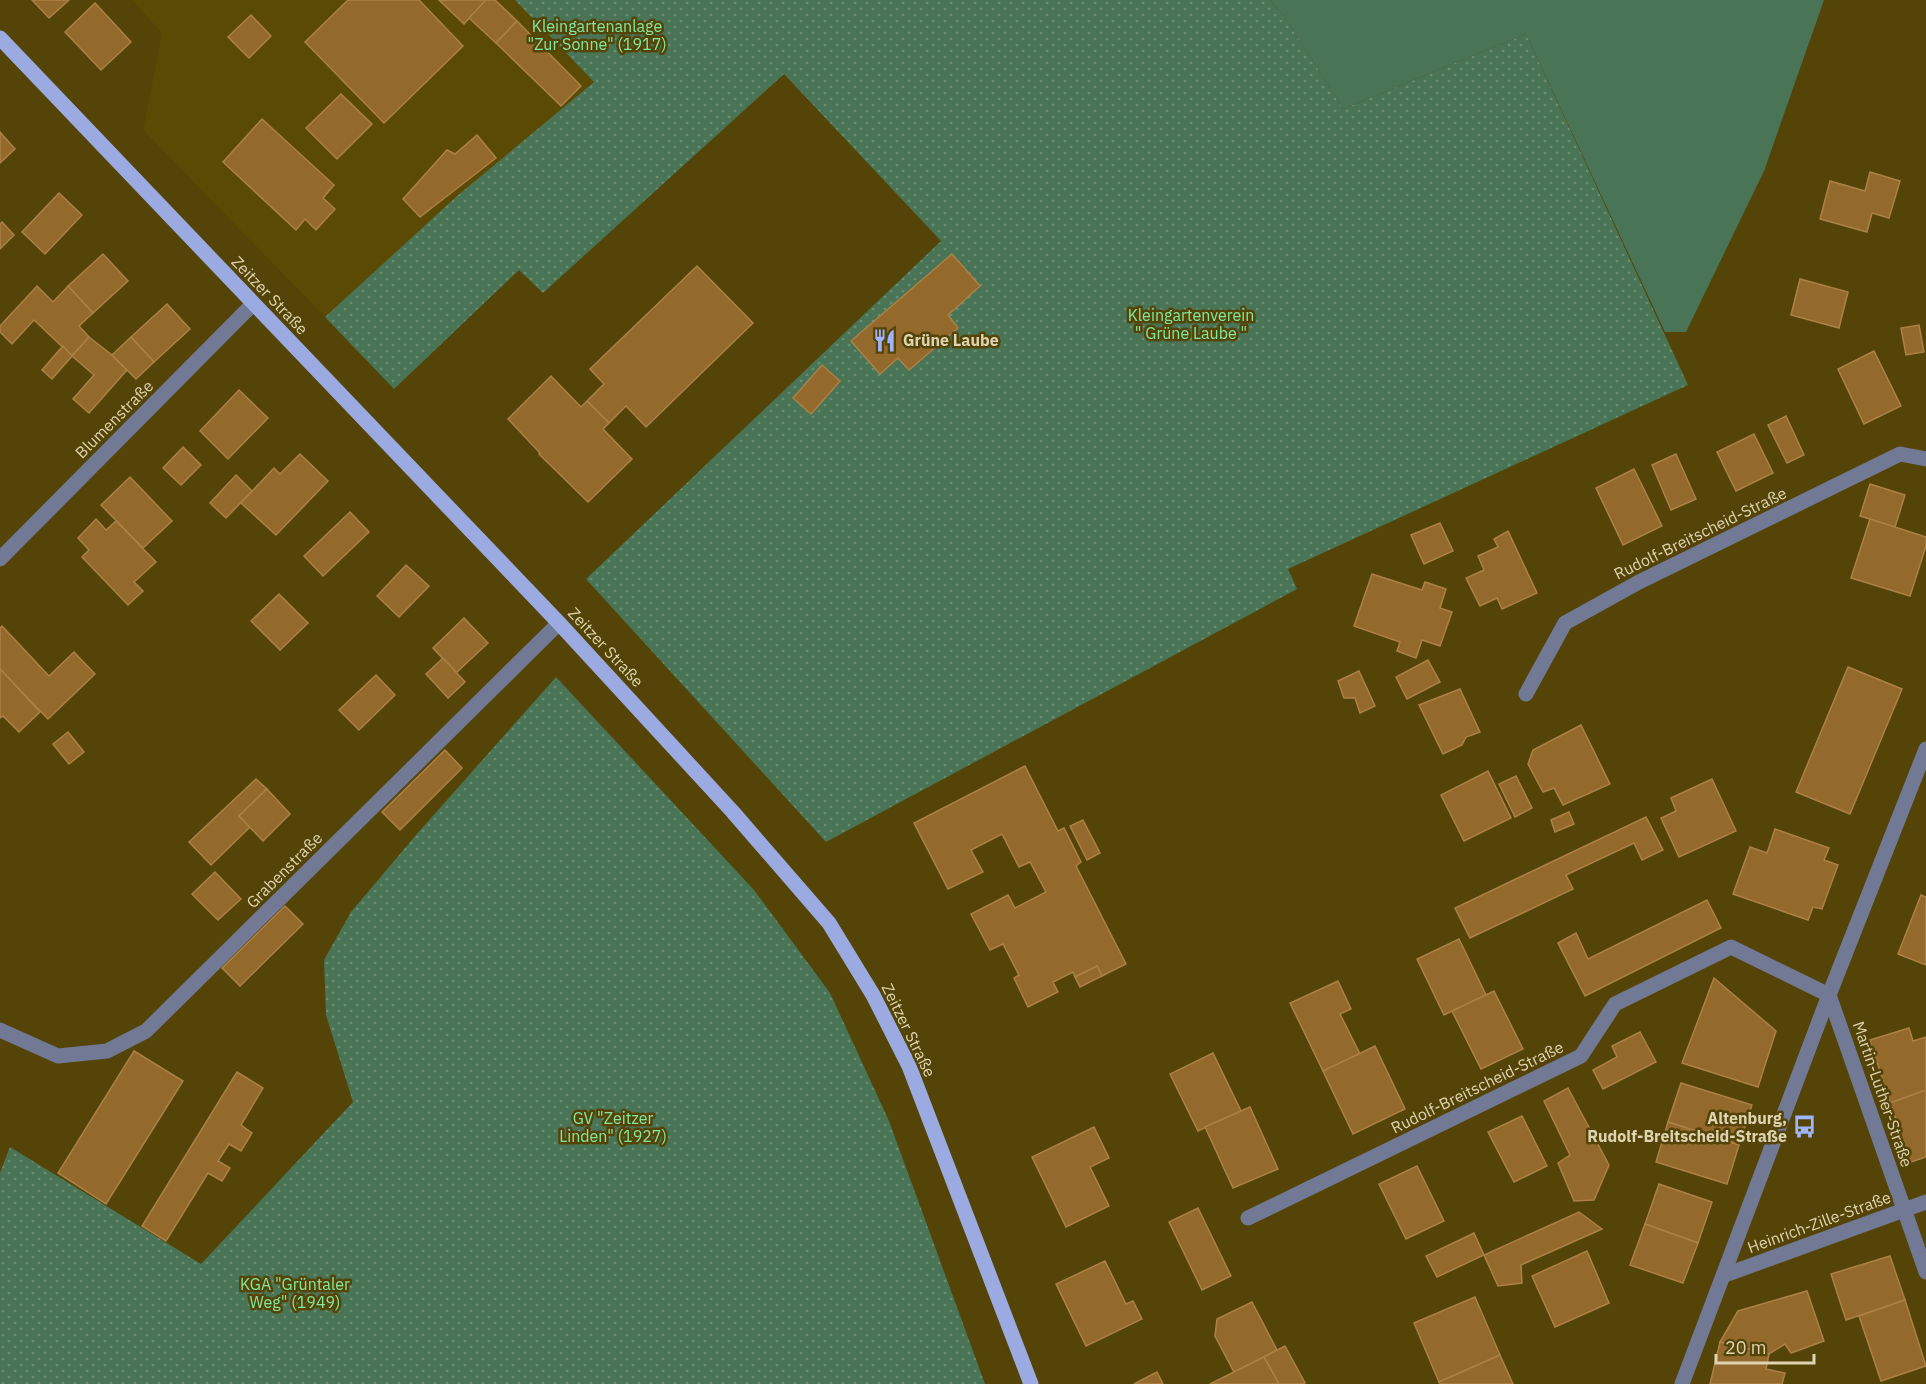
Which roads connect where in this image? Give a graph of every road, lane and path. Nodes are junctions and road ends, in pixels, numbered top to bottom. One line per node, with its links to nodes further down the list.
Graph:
1 (0, 38): 2 (main road, Zeitzer Straße)
2 (253, 304): 4 (street, Blumenstraße); 5 (main road, Zeitzer Straße)
3 (1926, 459): 6 (street, Rudolf-Breitscheid-Straße)
4 (0, 559)
5 (559, 623): 9 (street, Grabenstraße); 15 (main road, Zeitzer Straße)
6 (1526, 694)
7 (1926, 749): 8 (street)
8 (1829, 994): 11 (street, Martin-Luther-Straße); 12 (street, Rudolf-Breitscheid-Straße); 14 (street)
9 (0, 1029)
10 (1926, 1202): 11 (street, Heinrich-Zille-Straße)
11 (1904, 1210): 13 (street, Martin-Luther-Straße); 14 (street, Heinrich-Zille-Straße)
12 (1248, 1218)
13 (1926, 1272)
14 (1725, 1275): 16 (street)
15 (1031, 1384)
16 (1682, 1384)

